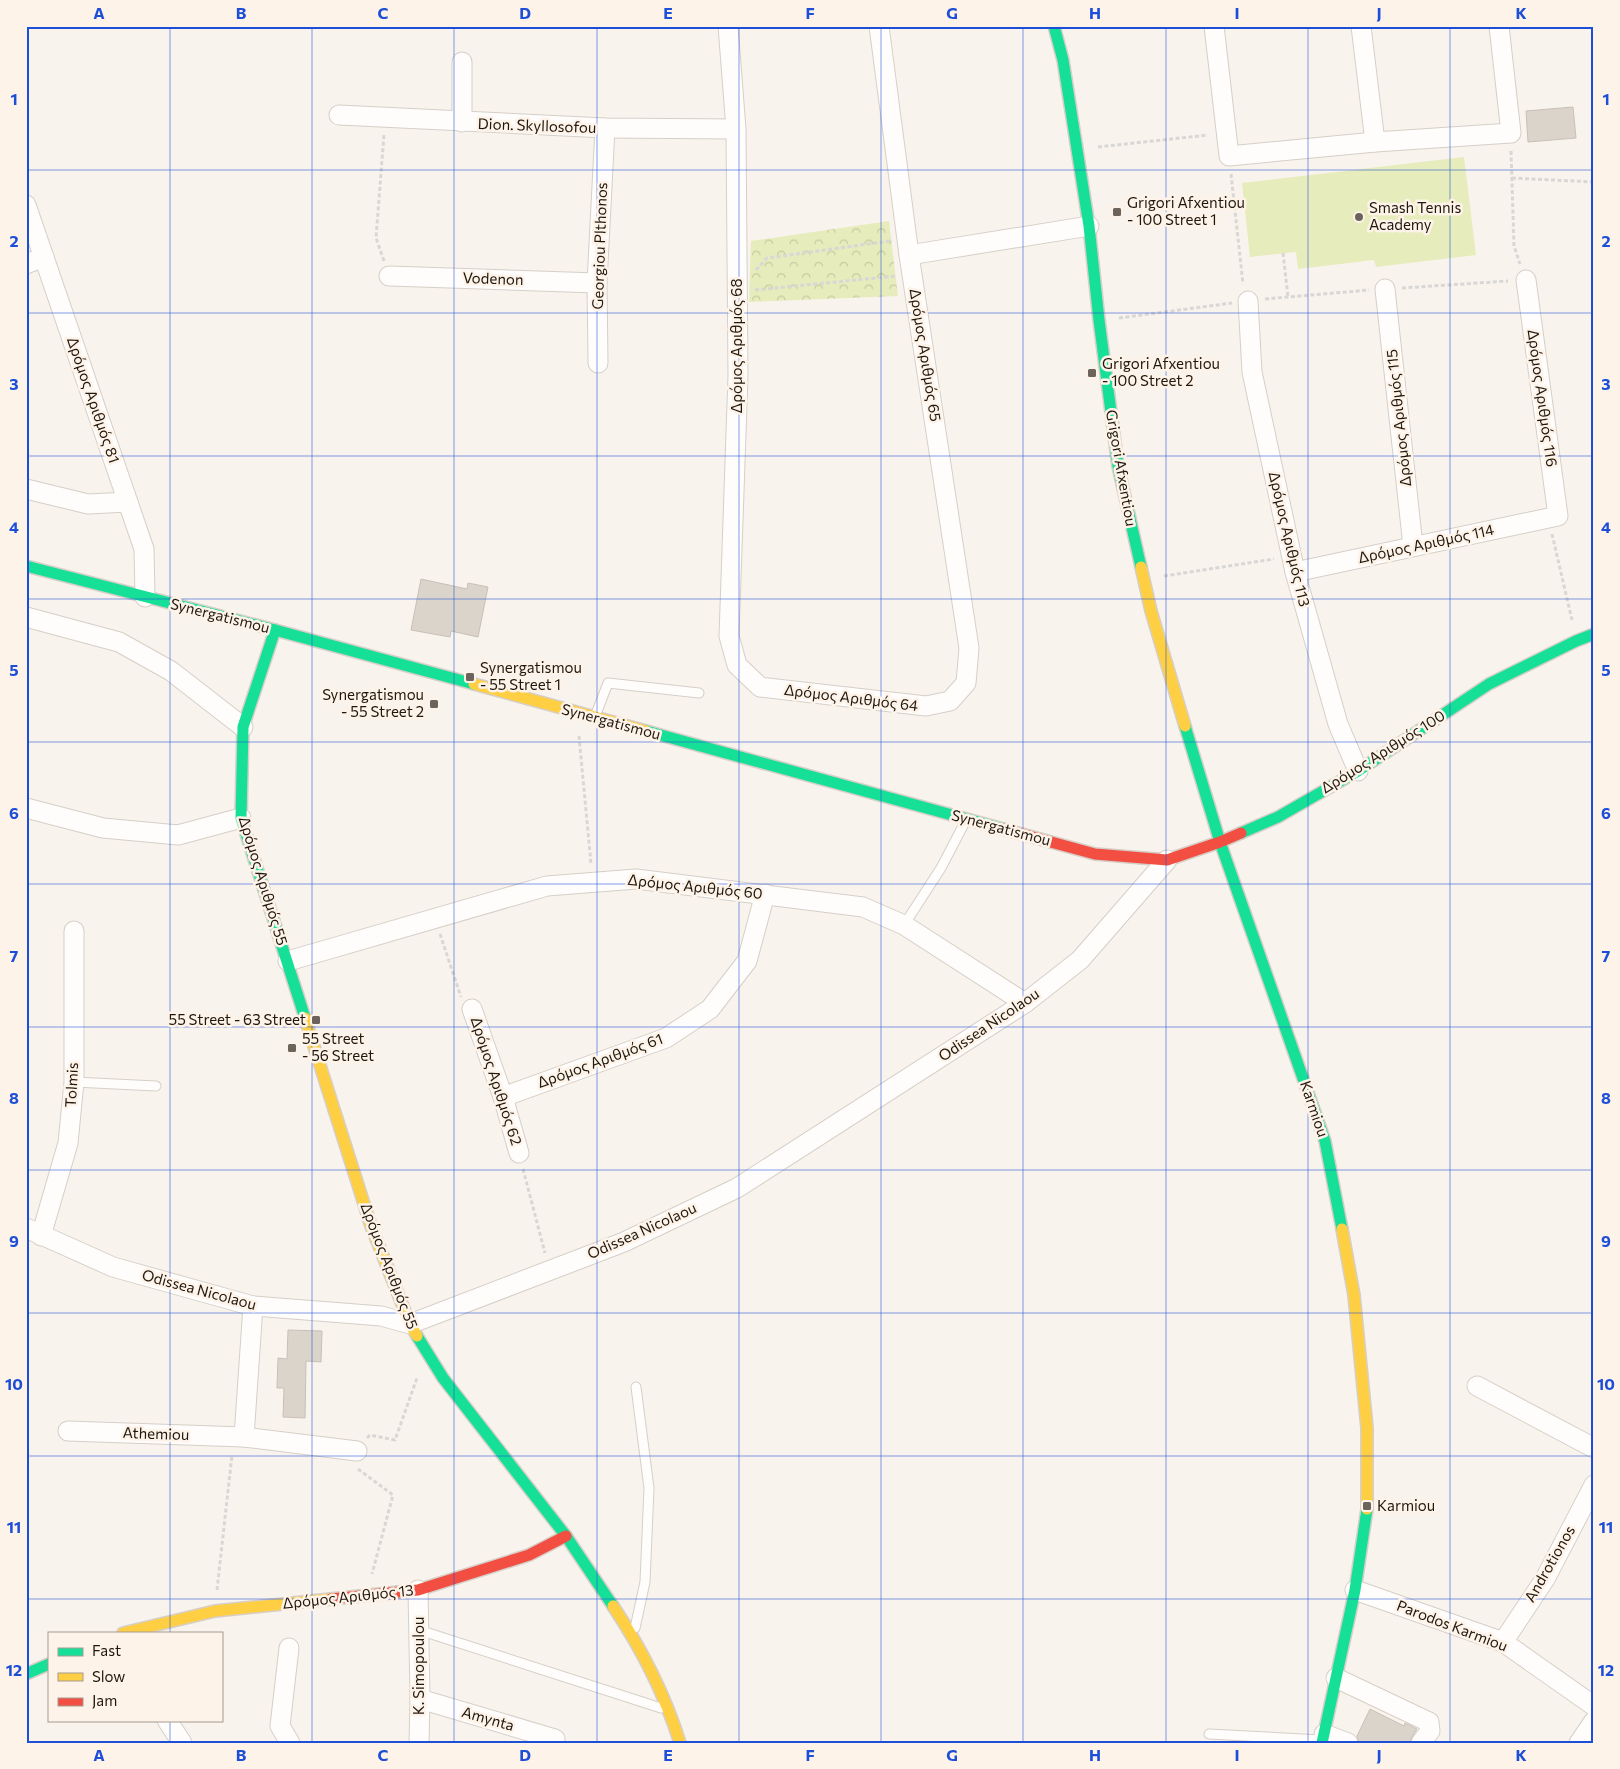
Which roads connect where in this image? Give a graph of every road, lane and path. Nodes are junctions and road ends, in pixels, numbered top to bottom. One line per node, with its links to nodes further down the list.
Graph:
1 (728, 26): 12 (street, Δρόμος Αριθμός 68)
2 (879, 26): 22 (street, Δρόμος Αριθμός 65)
3 (1054, 26): 16 (street, Grigori Afxentiou)
4 (1214, 26): 13 (street)
5 (1360, 26): 15 (street)
6 (1500, 26): 14 (street)
7 (462, 62): 10 (street)
8 (339, 116): 9 (street, Dion. Skyllosofou)
9 (386, 118): 10 (street, Dion. Skyllosofou); 27 (path)
10 (462, 122): 11 (street, Dion. Skyllosofou)
11 (605, 128): 12 (street, Dion. Skyllosofou); 29 (street, Georgiou Plthonos)
12 (736, 129): 31 (street, Δρόμος Αριθμός 68)
13 (1226, 133): 16 (path); 17 (street)
14 (1511, 133): 15 (street); 18 (path)
15 (1375, 142): 17 (street)
16 (1077, 150): 21 (street, Grigori Afxentiou)
17 (1229, 156): 33 (path)
18 (1512, 178): 19 (path); 28 (path)
19 (1594, 182)
20 (26, 204): 24 (street, Δρόμος Αριθμός 81)
21 (1089, 226): 22 (street); 34 (street, Grigori Afxentiou)
22 (908, 247): 26 (street, Δρόμος Αριθμός 65); 31 (path)
23 (1283, 253): 32 (path)
24 (44, 257): 25 (street); 37 (street, Δρόμος Αριθμός 81)
25 (26, 264)
26 (912, 275): 31 (path); 49 (street, Δρόμος Αριθμός 65)
27 (389, 276): 29 (street, Vodenon)
28 (1526, 280): 30 (path); 38 (street, Δρόμος Αριθμός 116)
29 (597, 283): 35 (street, Georgiou Plthonos)
30 (1385, 289): 32 (path); 39 (street, Δρόμος Αριθμός 115)
31 (737, 292): 48 (street, Δρόμος Αριθμός 68)
32 (1288, 297): 33 (path)
33 (1246, 301): 34 (path); 40 (street, Δρόμος Αριθμός 113)
34 (1099, 320): 42 (street, Grigori Afxentiou)
35 (598, 363)
36 (26, 489): 37 (street)
37 (128, 502): 43 (street, Δρόμος Αριθμός 81)
38 (1558, 516): 39 (street, Δρόμος Αριθμός 114); 47 (path)
39 (1413, 546): 40 (street, Δρόμος Αριθμός 114)
40 (1293, 564): 42 (path); 54 (street, Δρόμος Αριθμός 113)
41 (26, 566): 43 (street, Synergatismou)
42 (1144, 580): 58 (street, Grigori Afxentiou)
43 (145, 597): 45 (street, Synergatismou)
44 (26, 617): 53 (street)
45 (275, 630): 51 (street, Synergatismou); 53 (street, Δρόμος Αριθμός 55)
46 (1594, 634): 47 (street, Δρόμος Αριθμός 100)
47 (1576, 641): 54 (street, Δρόμος Αριθμός 100)
48 (737, 666): 49 (street, Δρόμος Αριθμός 64)
49 (966, 683)
50 (699, 693): 52 (lane)
51 (577, 712): 52 (street, Synergatismou); 60 (path)
52 (595, 717): 57 (street, Synergatismou)
53 (243, 727): 56 (street, Δρόμος Αριθμός 55)
54 (1358, 771): 58 (street, Δρόμος Αριθμός 100)
55 (26, 808): 56 (street)
56 (241, 818): 65 (street, Δρόμος Αριθμός 55)
57 (967, 819): 59 (street, Synergatismou); 63 (lane)
58 (1220, 842): 59 (street, Δρόμος Αριθμός 100); 86 (street, Karmiou)
59 (1167, 860): 66 (street, Odissea Nicolaou)
60 (592, 882): 61 (street, Δρόμος Αριθμός 60); 62 (street, Δρόμος Αριθμός 60)
61 (765, 894): 63 (street, Δρόμος Αριθμός 60); 70 (street, Δρόμος Αριθμός 61)
62 (434, 919): 65 (street, Δρόμος Αριθμός 60); 67 (path)
63 (904, 925): 66 (street, Δρόμος Αριθμός 60)
64 (74, 930): 68 (street, Tolmis)
65 (288, 961): 75 (street, Δρόμος Αριθμός 55)
66 (1025, 1003): 73 (street, Odissea Nicolaou)
67 (472, 1009): 70 (street, Δρόμος Αριθμός 62)
68 (74, 1082): 69 (lane); 72 (street, Tolmis)
69 (156, 1086)
70 (503, 1097): 71 (street, Δρόμος Αριθμός 62)
71 (518, 1153): 73 (path)
72 (34, 1232): 74 (street, Odissea Nicolaou)
73 (550, 1270): 75 (street, Odissea Nicolaou)
74 (253, 1306): 75 (street, Odissea Nicolaou); 80 (street)
75 (410, 1324): 76 (street, Δρόμος Αριθμός 55)
76 (426, 1351): 82 (path); 84 (street, Δρόμος Αριθμός 55)
77 (636, 1386): 91 (lane)
78 (1477, 1386): 81 (street)
79 (68, 1430): 80 (street, Athemiou)
80 (239, 1437): 82 (street, Athemiou); 88 (path)
81 (1594, 1448)
82 (357, 1451): 87 (path)
83 (1594, 1484): 92 (street, Androtionos)
84 (566, 1536): 85 (street, Δρόμος Αριθμός 13); 91 (street, Δρόμος Αριθμός 55)
85 (418, 1590): 87 (street, Δρόμος Αριθμός 13); 89 (street, K. Simopoulou)
86 (1355, 1590): 92 (street, Parodos Karmiou); 96 (street, Karmiou)
87 (366, 1595): 88 (street, Δρόμος Αριθμός 13)
88 (215, 1611): 90 (street, Δρόμος Αριθμός 13)
89 (419, 1630): 97 (street, K. Simopoulou); 99 (lane)
90 (127, 1632)
91 (633, 1638): 99 (street, Δρόμος Αριθμός 55)
92 (1503, 1642): 98 (street, Parodos Karmiou)
93 (288, 1648): 106 (street)
94 (48, 1664): 95 (street)
95 (26, 1674)
96 (1336, 1678): 104 (street, Karmiou); 110 (street)
97 (420, 1699): 103 (street, Amynta); 107 (street, K. Simopoulou)
98 (1594, 1706)
99 (670, 1711): 108 (street, Δρόμος Αριθμός 55)
100 (1594, 1721): 111 (street)
101 (168, 1722): 105 (street)
102 (1209, 1734): 104 (lane)
103 (555, 1739)
104 (1323, 1739): 109 (street)
105 (182, 1743)
106 (290, 1743)
107 (418, 1743)
108 (680, 1743)
109 (1348, 1743)
110 (1421, 1743)
111 (1579, 1743)

